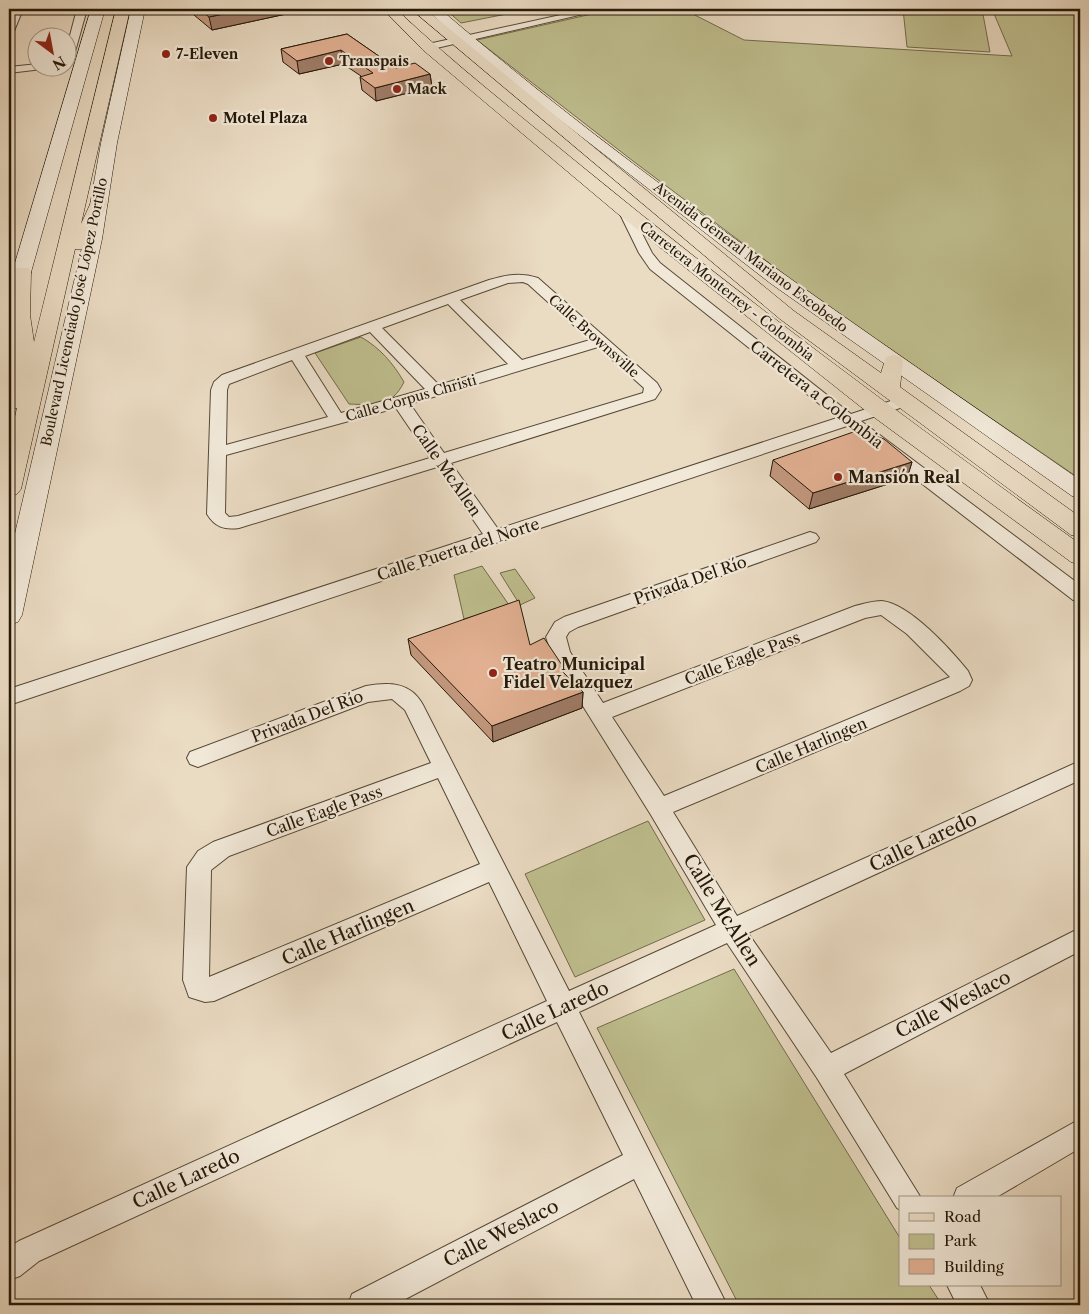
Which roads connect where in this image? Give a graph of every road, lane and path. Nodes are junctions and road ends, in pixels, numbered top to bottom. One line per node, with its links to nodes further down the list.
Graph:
1 (18, 9): 13 (street)
2 (82, 9): 14 (street)
3 (98, 9): 18 (street)
4 (110, 9): 31 (main road)
5 (123, 9): 16 (main road, Boulevard Licenciado José López Portillo)
6 (138, 9): 22 (street, Boulevard Licenciado José López Portillo)
7 (388, 9): 17 (main road, Carretera Monterrey - Colombia)
8 (417, 9): 11 (main road)
9 (558, 9): 12 (street)
10 (600, 9): 12 (street)
11 (432, 13): 15 (street, Avenida General Mariano Escobedo)
12 (566, 16): 15 (street)
13 (10, 27)
14 (78, 30)
15 (457, 33): 17 (street); 33 (street, Avenida General Mariano Escobedo); 36 (main road, Carretera Monterrey - Colombia)
16 (116, 37): 22 (main road); 26 (main road, Boulevard Licenciado José López Portillo)
17 (428, 47): 24 (main road, Carretera Monterrey - Colombia)
18 (78, 50)
19 (28, 68): 20 (street)
20 (9, 70)
21 (68, 78): 25 (street)
22 (123, 85): 23 (street, Boulevard Licenciado José López Portillo)
23 (99, 202): 26 (main road); 53 (street, Boulevard Licenciado José López Portillo)
24 (624, 210): 39 (main road, Carretera Monterrey - Colombia); 41 (street, Carretera a Colombia)
25 (22, 272): 28 (street); 31 (main road)
26 (57, 293): 44 (main road, Boulevard Licenciado José López Portillo)
27 (452, 300): 29 (street, Calle Brownsville); 30 (street, Calle Brownsville); 34 (street)
28 (9, 315)
29 (374, 328): 32 (street, Calle Brownsville); 35 (street)
30 (601, 341): 34 (street, Calle Corpus Christi); 43 (street, Calle Brownsville)
31 (24, 346): 38 (main road)
32 (296, 354): 40 (street); 42 (street, Calle Brownsville)
33 (893, 361): 36 (main road); 45 (street, Avenida General Mariano Escobedo)
34 (520, 367): 35 (street, Calle Corpus Christi)
35 (436, 391): 37 (street, Calle Corpus Christi)
36 (898, 395): 39 (street, Calle Puerta del Norte); 47 (main road, Carretera Monterrey - Colombia)
37 (400, 402): 40 (street, Calle Corpus Christi); 43 (street, Calle McAllen)
38 (9, 404)
39 (879, 410): 41 (street, Calle Puerta del Norte); 46 (main road, Carretera Monterrey - Colombia)
40 (337, 419): 42 (street, Calle Corpus Christi)
41 (848, 420): 48 (street, Calle Puerta del Norte); 52 (street, Carretera a Colombia)
42 (219, 452): 43 (street, Calle Brownsville)
43 (440, 460): 48 (street, Calle McAllen)
44 (9, 490)
45 (1080, 491)
46 (1040, 528): 50 (main road, Carretera Monterrey - Colombia); 51 (main road)
47 (1080, 528)
48 (494, 538): 56 (street, Calle Puerta del Norte)
49 (810, 538): 54 (street, Privada Del Río)
50 (1080, 556)
51 (1080, 571)
52 (1080, 595)
53 (9, 615)
54 (571, 622): 57 (street, Calle McAllen)
55 (962, 680): 57 (street, Calle Eagle Pass); 61 (street, Calle Harlingen)
56 (9, 698)
57 (599, 713): 61 (street, Calle McAllen)
58 (198, 758): 59 (street, Privada Del Río)
59 (444, 767): 62 (street); 65 (street, Calle Eagle Pass)
60 (1080, 770): 63 (street, Calle Laredo)
61 (658, 808): 63 (street, Calle McAllen)
62 (494, 869): 65 (street, Calle Harlingen); 66 (street)
63 (732, 930): 66 (street, Calle Laredo); 67 (street, Calle McAllen)
64 (1080, 939): 67 (street, Calle Weslaco)
65 (201, 990)
66 (564, 1006): 69 (street); 72 (street, Calle Laredo)
67 (826, 1070): 70 (street, Calle McAllen)
68 (1080, 1133): 71 (street)
69 (640, 1162): 74 (street, Calle Weslaco); 75 (street)
70 (906, 1196)
71 (970, 1196)
72 (16, 1257)
73 (963, 1286): 76 (street)
74 (363, 1305)
75 (712, 1305)
76 (975, 1305)

